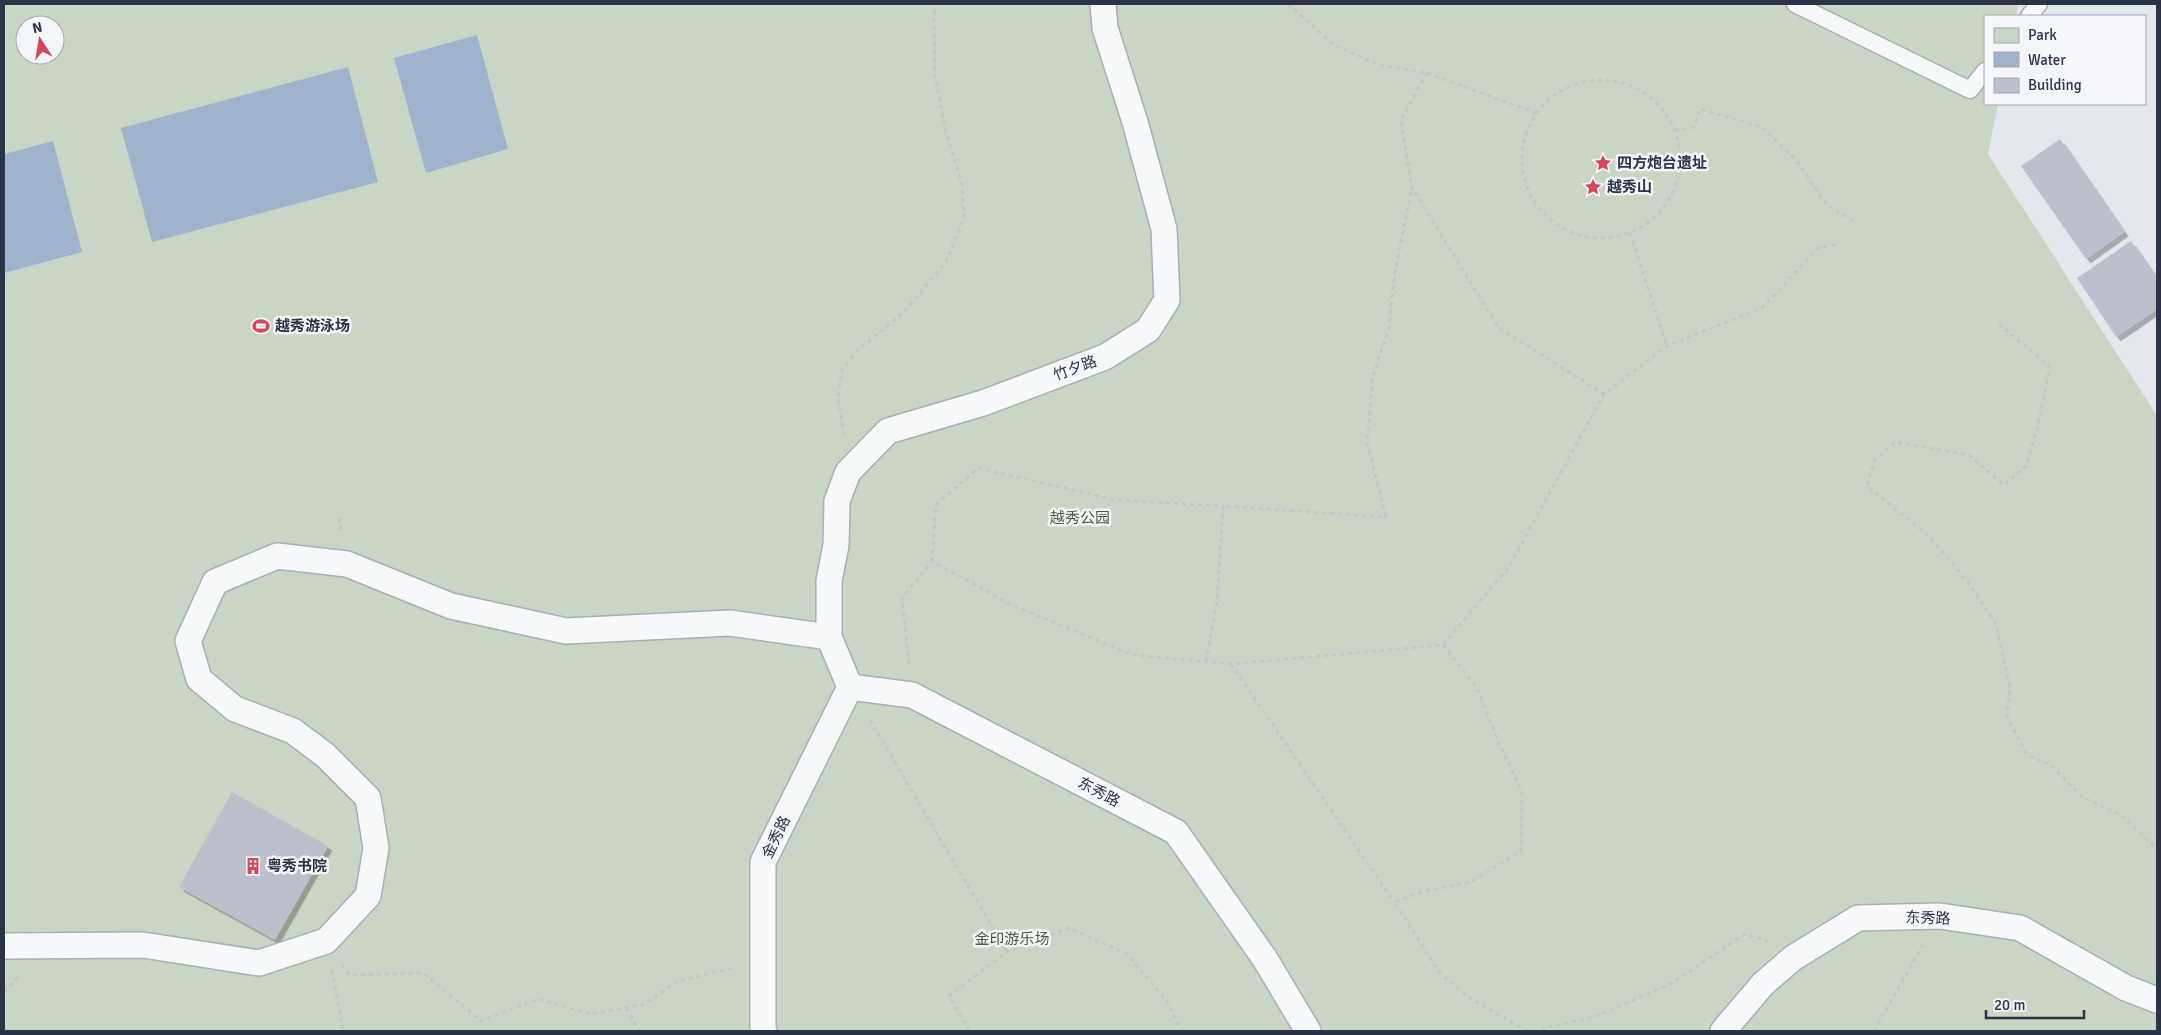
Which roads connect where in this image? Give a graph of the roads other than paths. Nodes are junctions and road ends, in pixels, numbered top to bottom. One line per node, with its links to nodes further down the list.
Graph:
1 (1103, 4): 6 (street, 竹夕路)
2 (1795, 4): 5 (lane)
3 (2039, 4): 4 (lane)
4 (2030, 15)
5 (1984, 72)
6 (829, 637): 7 (street); 8 (street)
7 (850, 687): 10 (street, 金秀路); 11 (street, 东秀路)
8 (4, 946)
9 (2157, 1000): 12 (street, 东秀路)
10 (764, 1031)
11 (1308, 1031)
12 (1723, 1031)

